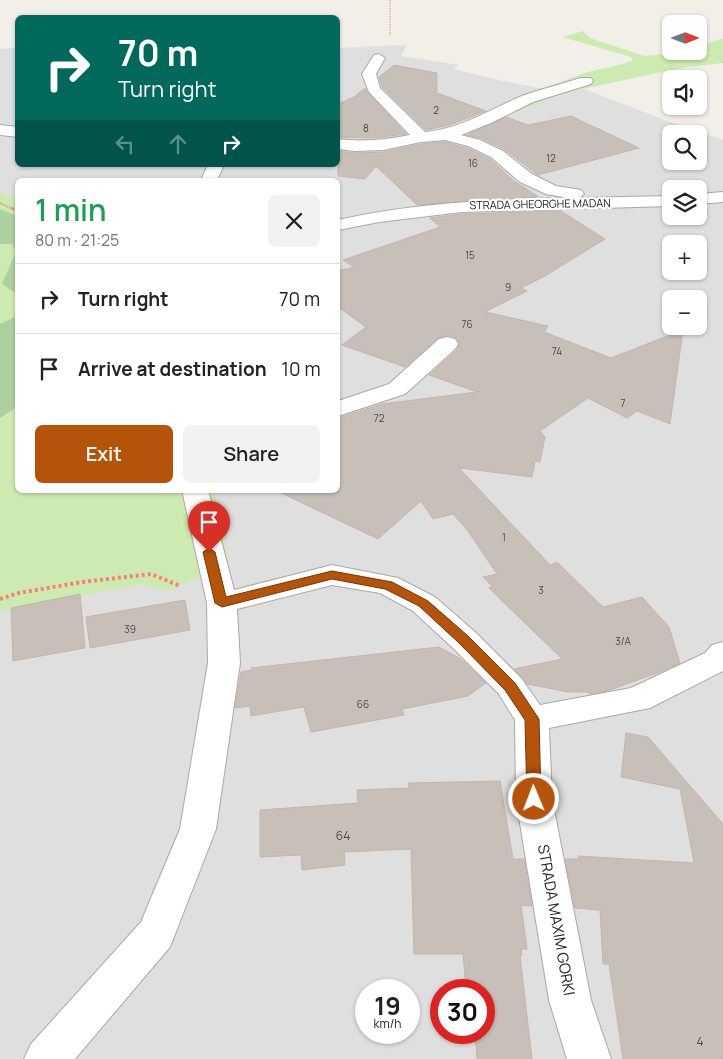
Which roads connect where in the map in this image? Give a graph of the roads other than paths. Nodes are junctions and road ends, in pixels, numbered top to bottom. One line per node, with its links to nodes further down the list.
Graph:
1 (379, 58): 6 (street)
2 (586, 81): 5 (street)
3 (0, 130): 4 (street)
4 (15, 132)
5 (445, 135): 6 (street); 11 (street, STRADA GHEORGHE MADAN)
6 (421, 137): 7 (street)
7 (340, 144)
8 (723, 197): 9 (street)
9 (707, 199)
10 (662, 201): 11 (street, STRADA GHEORGHE MADAN)
11 (623, 202): 12 (street, STRADA GHEORGHE MADAN)
12 (340, 225)
13 (447, 344): 14 (street)
14 (340, 408)
15 (197, 493): 16 (street)
16 (222, 603): 18 (street); 19 (street)
17 (723, 652): 18 (street)
18 (532, 719): 20 (street, STRADA MAXIM GORKI)
19 (46, 1059)
20 (589, 1059)

